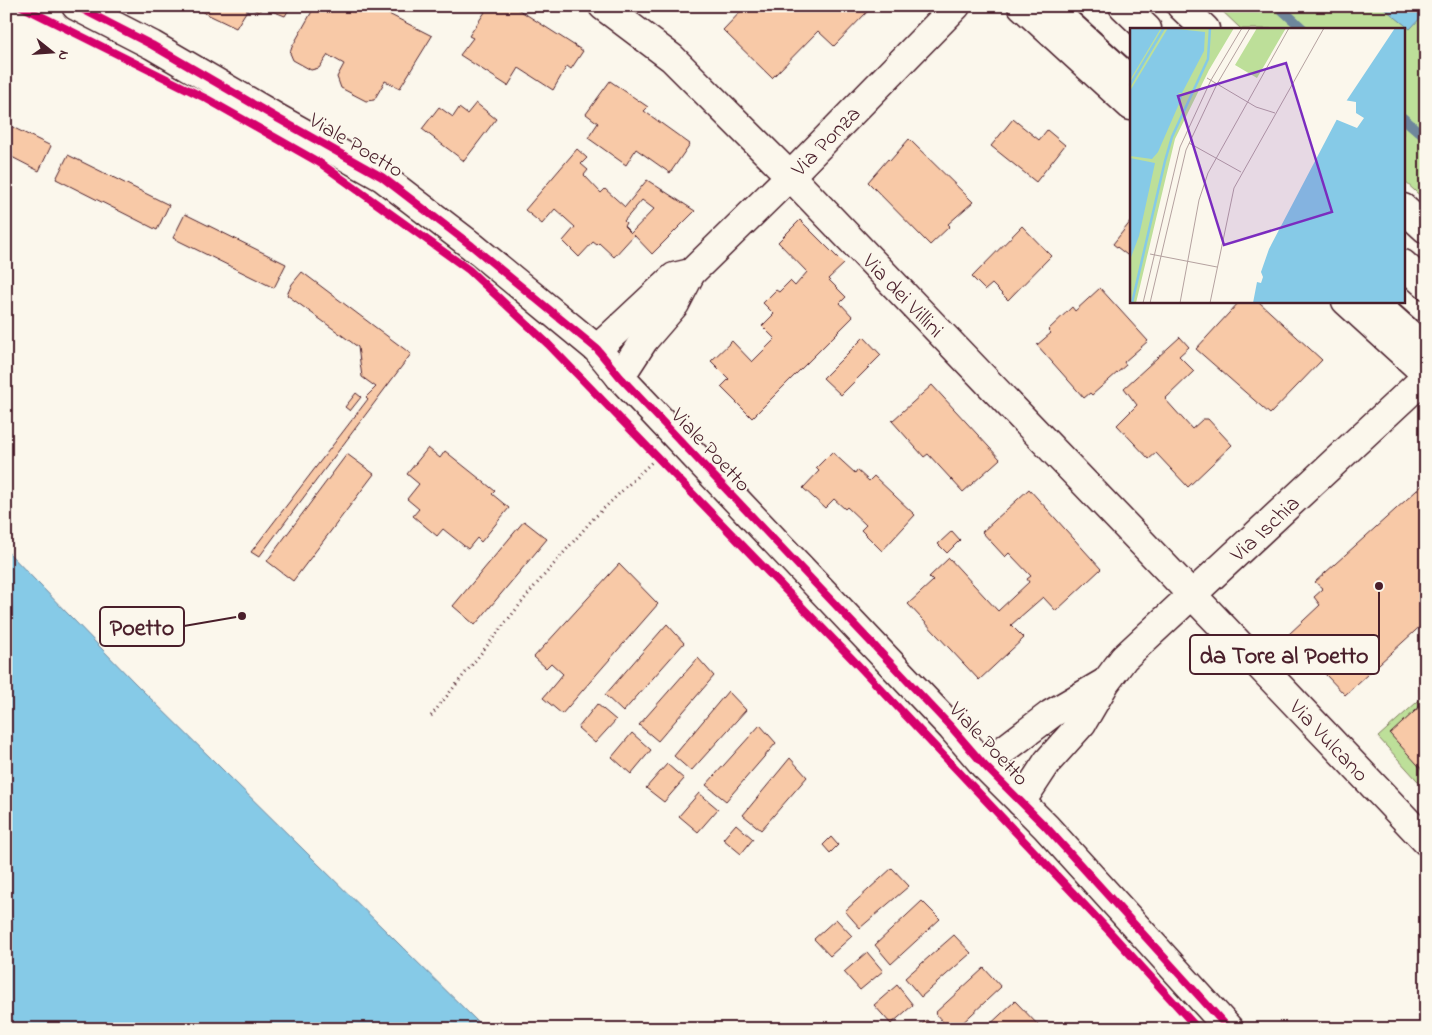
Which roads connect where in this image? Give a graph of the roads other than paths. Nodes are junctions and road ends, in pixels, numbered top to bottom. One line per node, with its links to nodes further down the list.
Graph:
1 (76, 6): 21 (street, Viale Poetto)
2 (603, 6): 12 (street, Via dei Villini)
3 (956, 6): 12 (street, Via Ponza)
4 (1022, 6): 11 (street)
5 (1054, 6): 10 (lane)
6 (1123, 6): 8 (street)
7 (1181, 6): 9 (street)
8 (1146, 28)
9 (1205, 28)
10 (1130, 75)
11 (1130, 105)
12 (790, 176): 16 (street, Via Ponza); 24 (street, Via dei Villini)
13 (1404, 209): 14 (street)
14 (1426, 230)
15 (1404, 265): 17 (street)
16 (691, 273): 21 (street, Via Ponza); 23 (street, Via Ponza)
17 (1426, 285)
18 (1347, 302): 22 (street)
19 (1379, 302): 20 (lane)
20 (1426, 344)
21 (597, 350): 23 (street, Viale Poetto)
22 (1426, 376): 24 (street, Via Ischia)
23 (620, 377): 26 (street, Viale Poetto)
24 (1192, 595): 25 (street, Via Ischia); 28 (street, Via Vulcano)
25 (1106, 682): 26 (street, Via Ischia); 27 (street, Via Ischia)
26 (984, 764): 27 (street, Viale Poetto)
27 (1021, 802): 29 (street, Viale Poetto)
28 (1426, 841)
29 (1229, 1029)

